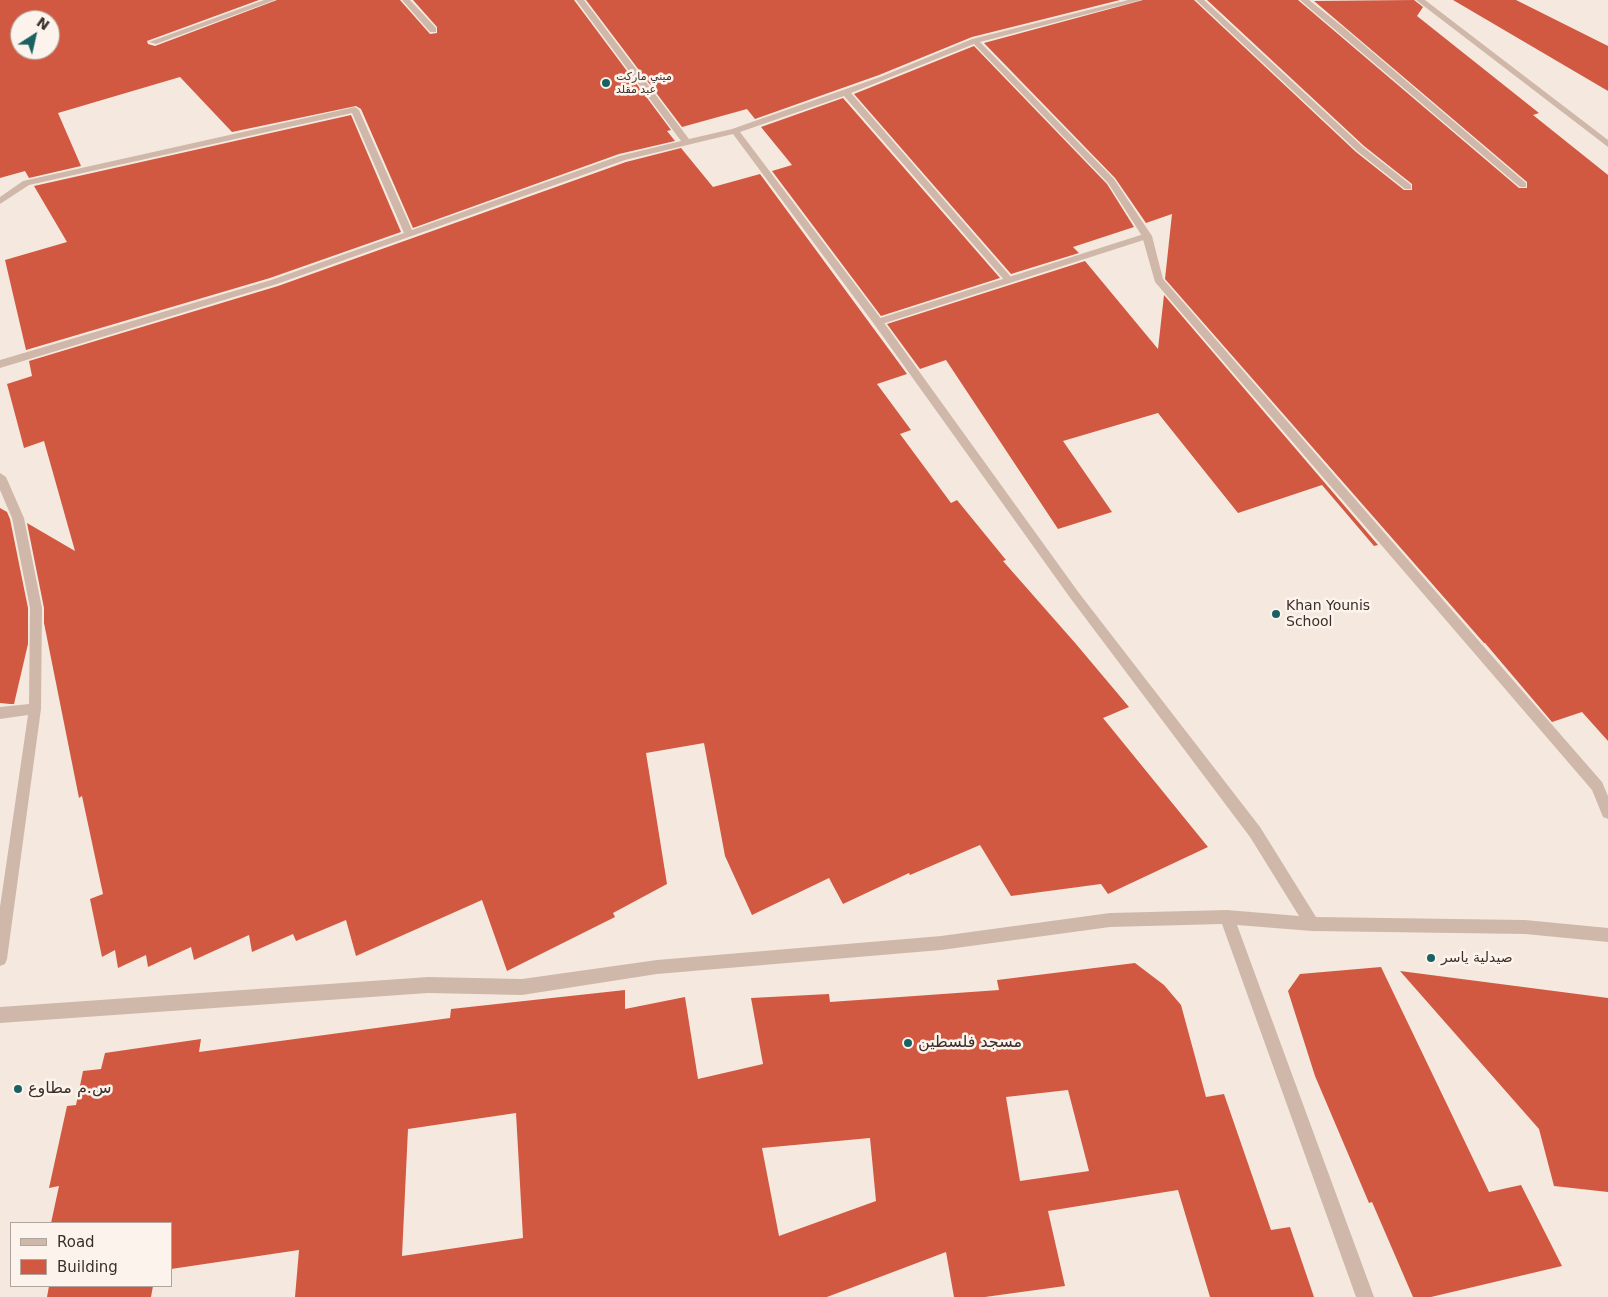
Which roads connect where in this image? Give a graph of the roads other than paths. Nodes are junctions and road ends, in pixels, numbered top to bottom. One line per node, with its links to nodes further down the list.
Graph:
1 (271, 0): 10 (street)
2 (406, 0): 8 (street)
3 (580, 0): 13 (street)
4 (1137, 0): 9 (street)
5 (1200, 0): 16 (street)
6 (1304, 0): 15 (street)
7 (1420, 0): 14 (street)
8 (433, 30)
9 (974, 41): 11 (street); 19 (street)
10 (152, 42)
11 (845, 92): 12 (street); 20 (street)
12 (735, 131): 13 (street); 21 (street)
13 (686, 143): 18 (street)
14 (1608, 144)
15 (1523, 186)
16 (1408, 187)
17 (0, 201): 18 (street)
18 (408, 234): 22 (street)
19 (1147, 236): 20 (street); 26 (street)
20 (1009, 280): 21 (street)
21 (878, 322): 28 (street)
22 (0, 364)
23 (0, 477): 24 (street)
24 (35, 709): 25 (street); 30 (street)
25 (0, 713)
26 (1608, 813)
27 (1227, 918): 28 (street); 31 (street); 32 (street)
28 (1312, 924): 29 (street)
29 (1608, 936)
30 (0, 959)
31 (0, 1015)
32 (1365, 1297)

